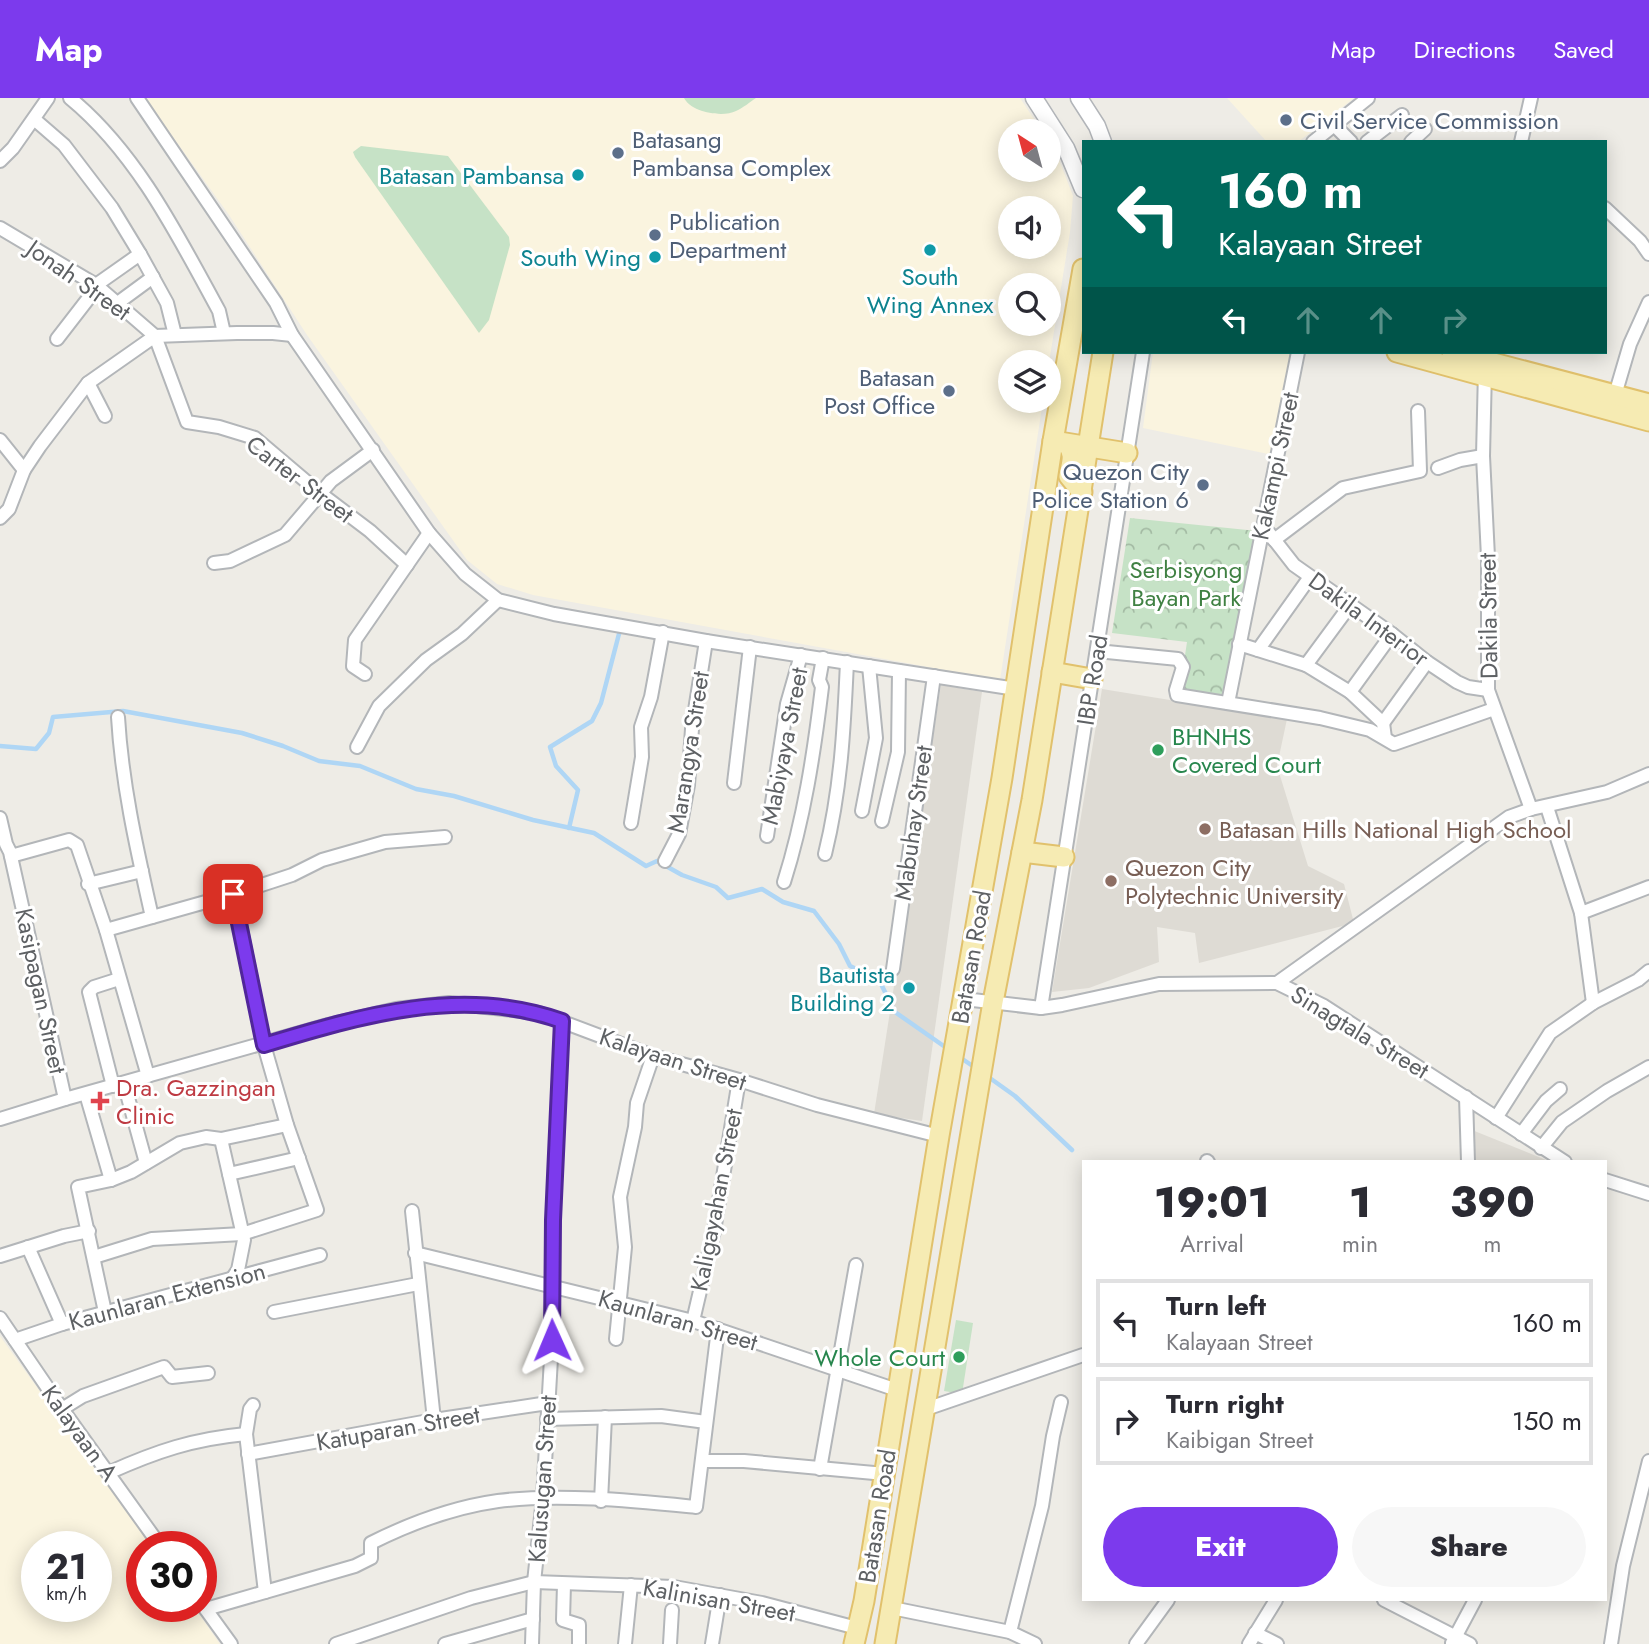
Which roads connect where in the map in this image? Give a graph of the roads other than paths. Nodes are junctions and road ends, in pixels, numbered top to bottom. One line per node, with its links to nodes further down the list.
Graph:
1 (48, 98): 9 (street)
2 (70, 98): 29 (street)
3 (137, 98): 31 (street)
4 (1034, 98): 19 (main road)
5 (1079, 98): 12 (main road)
6 (1368, 98): 10 (street)
7 (1531, 98): 17 (street)
8 (1402, 115): 15 (street)
9 (34, 119): 18 (street); 22 (street)
10 (1334, 125): 13 (street); 14 (street)
11 (1425, 129): 16 (street)
12 (1102, 140)
13 (1315, 140)
14 (1348, 140)
15 (1370, 140)
16 (1413, 140)
17 (1521, 140)
18 (0, 161)
19 (1082, 186)
20 (1607, 210): 23 (street)
21 (0, 228): 26 (street, Jonah Street)
22 (140, 254): 24 (street); 26 (street)
23 (1649, 254)
24 (153, 277): 27 (street); 30 (street)
25 (1082, 277): 47 (main road, Batasan Road)
26 (97, 285): 27 (street, Jonah Street); 33 (street)
27 (119, 302): 32 (street, Jonah Street)
28 (1649, 302): 41 (street)
29 (224, 333): 30 (street); 31 (street)
30 (175, 335): 32 (street)
31 (292, 335): 49 (street)
32 (155, 336): 40 (street); 55 (street, Carter Street)
33 (58, 339)
34 (1103, 354): 48 (main road, Batasan Road)
35 (1143, 354): 50 (street, IBP Road)
36 (1298, 354): 57 (street, Kakampi Street)
37 (1412, 354): 39 (main road)
38 (1458, 354): 39 (main road)
39 (1485, 363): 41 (main road); 45 (main road); 51 (street, Dakila Street)
40 (89, 383): 44 (street); 53 (street)
41 (1615, 395): 42 (main road)
42 (1649, 404)
43 (1419, 411): 59 (street)
44 (106, 416)
45 (1649, 421)
46 (0, 440): 53 (street)
47 (1060, 443): 48 (main road); 54 (main road); 78 (main road, Batasan Road)
48 (1089, 449): 50 (main road); 54 (main road, Batasan Road)
49 (373, 450): 55 (street); 58 (street)
50 (1127, 453): 71 (street, IBP Road)
51 (1483, 456): 52 (street); 85 (street, Dakila Street)
52 (1438, 468)
53 (24, 470): 56 (street)
54 (1082, 492): 80 (main road, Batasan Road)
55 (321, 494): 60 (street); 61 (street, Carter Street)
56 (0, 518)
57 (1261, 531): 59 (street, Dakila Interior); 68 (street, Kakampi Street)
58 (429, 533): 61 (street); 63 (street)
59 (1274, 540): 62 (street, Dakila Interior)
60 (214, 563)
61 (407, 565): 81 (street)
62 (1310, 577): 64 (street, Dakila Interior); 70 (street)
63 (498, 600): 65 (street); 93 (street)
64 (1351, 604): 66 (street, Dakila Interior); 76 (street)
65 (663, 632): 67 (street); 101 (street)
66 (1392, 634): 75 (street, Dakila Interior); 86 (street)
67 (706, 641): 69 (street); 108 (street, Marangya Street)
68 (1239, 644): 70 (street); 87 (street, Kakampi Street)
69 (750, 647): 72 (street); 95 (street)
70 (1258, 650): 76 (street)
71 (1097, 651): 83 (street, IBP Road); 87 (street)
72 (801, 655): 73 (street); 102 (street, Mabiyaya Street)
73 (823, 658): 74 (street); 110 (street)
74 (847, 662): 77 (street); 106 (street)
75 (1427, 662): 85 (street, Dakila Interior); 91 (street)
76 (1306, 665): 86 (street)
77 (869, 666): 79 (street); 98 (street)
78 (1019, 667): 84 (main road, Batasan Road); 88 (main road)
79 (899, 671): 82 (street); 100 (street)
80 (1052, 672): 83 (main road); 88 (main road, Batasan Road)
81 (365, 674)
82 (934, 676): 84 (street); 117 (street, Mabuhay Street)
83 (1092, 679): 107 (street, IBP Road)
84 (1016, 689): 121 (main road, Batasan Road)
85 (1489, 691): 89 (street, Dakila Street)
86 (1350, 692): 91 (street)
87 (1227, 703): 92 (street)
88 (1047, 706): 105 (main road, Batasan Road)
89 (1494, 709): 92 (street); 97 (street, Dakila Street)
90 (118, 717): 109 (street)
91 (1383, 723): 92 (street)
92 (1385, 738)
93 (357, 747)
94 (1649, 774): 96 (street)
95 (734, 783)
96 (1547, 807): 97 (street); 114 (street)
97 (1531, 809): 120 (street)
98 (862, 811)
99 (0, 818): 104 (street, Kasipagan Street)
100 (882, 821)
101 (631, 823)
102 (767, 836)
103 (445, 837): 113 (street)
104 (6, 848): 111 (street); 135 (street, Kasipagan Street)
105 (1023, 852): 107 (main road); 122 (main road, Batasan Road)
106 (825, 854)
107 (1064, 858): 124 (street, IBP Road)
108 (665, 861)
109 (142, 871): 111 (street); 115 (street)
110 (784, 882)
111 (88, 884): 116 (street)
112 (1649, 887): 114 (street)
113 (233, 894): 115 (street); 126 (street)
114 (1581, 913): 123 (street)
115 (152, 917): 116 (street)
116 (106, 930): 119 (street)
117 (893, 969)
118 (1649, 971): 123 (street)
119 (119, 979): 129 (street); 131 (street)
120 (1277, 983): 124 (street, Sinagtala Street); 134 (street, Sinagtala Street)
121 (964, 999): 122 (street, Sinagtala Street); 140 (main road, Batasan Road)
122 (993, 1002): 124 (street, Sinagtala Street); 180 (main road, Batasan Road)
123 (1593, 1003): 136 (street)
124 (1041, 1008)
125 (562, 1021): 126 (street, Kalayaan Street); 127 (street, Kalayaan Street); 162 (street, Kalusugan Street)
126 (264, 1045): 129 (street, Kalayaan Street); 138 (street)
127 (653, 1056): 130 (street, Kalayaan Street); 163 (street)
128 (1649, 1068): 142 (street)
129 (148, 1076): 131 (street, Kalayaan Street)
130 (739, 1080): 140 (street, Kalayaan Street); 167 (street, Kaligayahan Street)
131 (118, 1085): 133 (street, Kalayaan Street); 146 (street)
132 (1560, 1090): 139 (street)
133 (86, 1094): 135 (street, Kalayaan Street); 148 (street)
134 (1466, 1097): 136 (street, Sinagtala Street); 144 (street)
135 (65, 1099): 137 (street, Kalayaan Street)
136 (1496, 1118): 139 (street, Sinagtala Street)
137 (0, 1119)
138 (287, 1125): 141 (street); 143 (street)
139 (1521, 1134): 142 (street, Sinagtala Street)
140 (939, 1136): 175 (main road, Batasan Road)
141 (221, 1139): 146 (street); 147 (street)
142 (1541, 1147): 145 (street, Sinagtala Street)
143 (299, 1158): 147 (street); 153 (street)
144 (1468, 1160)
145 (1562, 1160)
146 (146, 1163): 148 (street)
147 (229, 1174): 153 (street)
148 (111, 1180): 152 (street)
149 (1607, 1181): 150 (street)
150 (1649, 1194)
151 (412, 1211): 155 (street)
152 (89, 1231): 154 (street); 158 (street)
153 (242, 1234): 158 (street); 160 (street)
154 (29, 1247): 157 (street); 168 (street)
155 (415, 1253): 161 (street); 162 (street, Kaunlaran Street)
156 (320, 1255): 160 (street, Kaunlaran Extension)
157 (0, 1256)
158 (94, 1258): 164 (street)
159 (856, 1265): 173 (street)
160 (232, 1279): 164 (street, Kaunlaran Extension)
161 (418, 1284): 165 (street); 183 (street)
162 (551, 1285): 163 (street, Kaunlaran Street); 177 (street, Kalusugan Street)
163 (621, 1302): 167 (street, Kaunlaran Street); 170 (street)
164 (106, 1312): 168 (street, Kaunlaran Extension)
165 (274, 1312)
166 (0, 1318): 171 (street, Kalayaan A)
167 (693, 1321): 169 (street, Kaunlaran Street)
168 (62, 1324): 171 (street, Kaunlaran Extension)
169 (718, 1329): 173 (street, Kaunlaran Street); 184 (street)
170 (616, 1339)
171 (15, 1340): 179 (street, Kalayaan A)
172 (1082, 1354): 180 (street)
173 (838, 1372): 175 (street, Kaunlaran Street); 189 (street)
174 (208, 1373): 179 (street)
175 (897, 1390): 191 (main road, Batasan Road)
176 (1061, 1402): 209 (street)
177 (548, 1403): 182 (street, Kalusugan Street); 183 (street, Katuparan Street)
178 (253, 1405): 185 (street)
179 (62, 1409): 190 (street, Kalayaan A)
180 (923, 1410): 205 (main road, Batasan Road)
181 (606, 1417): 182 (street); 184 (street); 193 (street)
182 (547, 1419): 192 (street, Kalusugan Street)
183 (433, 1420): 186 (street, Katuparan Street)
184 (706, 1422): 187 (street)
185 (246, 1434): 186 (street); 190 (street)
186 (248, 1454): 198 (street)
187 (704, 1461): 189 (street); 193 (street)
188 (1649, 1461): 226 (street)
189 (820, 1469): 191 (street)
190 (108, 1472): 194 (street, Kalayaan A)
191 (885, 1474): 210 (main road, Batasan Road)
192 (543, 1498): 193 (street); 195 (street, Kalusugan Street); 198 (street)
193 (601, 1501)
194 (150, 1531)
195 (534, 1582): 196 (street, Kalinisan Street); 207 (street, Kalusugan Street); 214 (street, Kalinisan Street)
196 (564, 1584): 197 (street, Kalinisan Street); 217 (street)
197 (631, 1584): 199 (street, Kalinisan Street); 218 (street)
198 (265, 1592): 204 (street)
199 (720, 1595): 210 (street, Kalinisan Street); 220 (street)
200 (1167, 1601): 223 (street)
201 (1275, 1601): 211 (street)
202 (1386, 1601): 212 (street)
203 (1474, 1601): 212 (street)
204 (217, 1603)
205 (892, 1608): 209 (street); 221 (main road, Batasan Road)
206 (672, 1610): 219 (street)
207 (533, 1619): 215 (street); 216 (street, Kalusugan Street)
208 (215, 1622): 213 (street)
209 (1010, 1632): 222 (street)
210 (855, 1636)
211 (1252, 1638): 224 (street)
212 (1453, 1640): 225 (street)
213 (230, 1644)
214 (336, 1644)
215 (445, 1644)
216 (532, 1644)
217 (579, 1644)
218 (625, 1644)
219 (670, 1644)
220 (712, 1644)
221 (886, 1644)
222 (1035, 1644)
223 (1136, 1644)
224 (1276, 1644)
225 (1470, 1644)
226 (1611, 1644)

